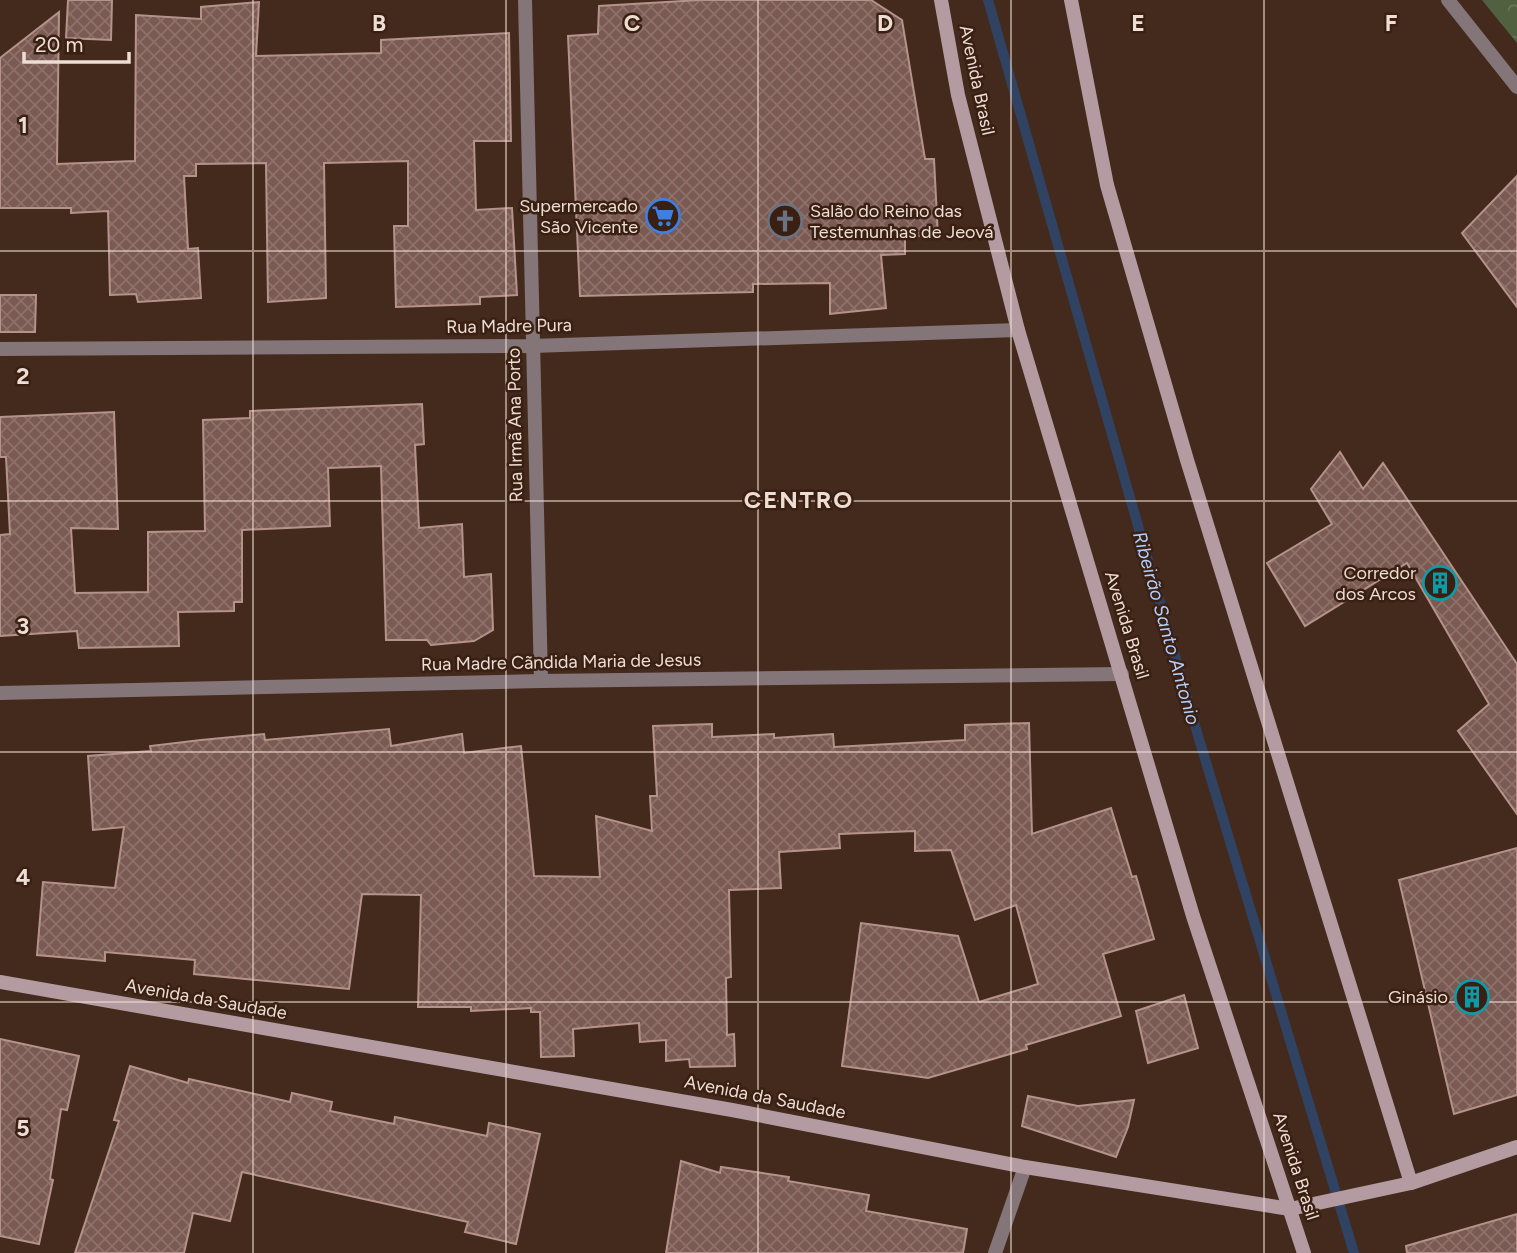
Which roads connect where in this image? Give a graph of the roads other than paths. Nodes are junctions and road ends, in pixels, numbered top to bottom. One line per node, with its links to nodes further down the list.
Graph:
1 (525, 0): 7 (street, Rua Irmã Ana Porto)
2 (941, 0): 6 (main road, Avenida Brasil)
3 (1071, 0): 15 (main road)
4 (1448, 0): 5 (street)
5 (1517, 87)
6 (1018, 330): 7 (street, Rua Madre Pura); 9 (main road, Avenida Brasil)
7 (532, 346): 8 (street, Rua Madre Pura); 10 (street, Rua Irmã Ana Porto)
8 (0, 349)
9 (1122, 674): 10 (street, Rua Madre Cãndida Maria de Jesus); 16 (main road, Avenida Brasil)
10 (541, 681): 11 (street, Rua Madre Cãndida Maria de Jesus)
11 (0, 693)
12 (0, 982): 14 (main road, Avenida da Saudade)
13 (1517, 1147): 15 (main road, Avenida da Saudade)
14 (1025, 1167): 16 (main road, Avenida da Saudade); 17 (street)
15 (1411, 1183): 16 (main road, Avenida da Saudade)
16 (1290, 1209): 18 (main road, Avenida Brasil)
17 (995, 1253)
18 (1304, 1253)

